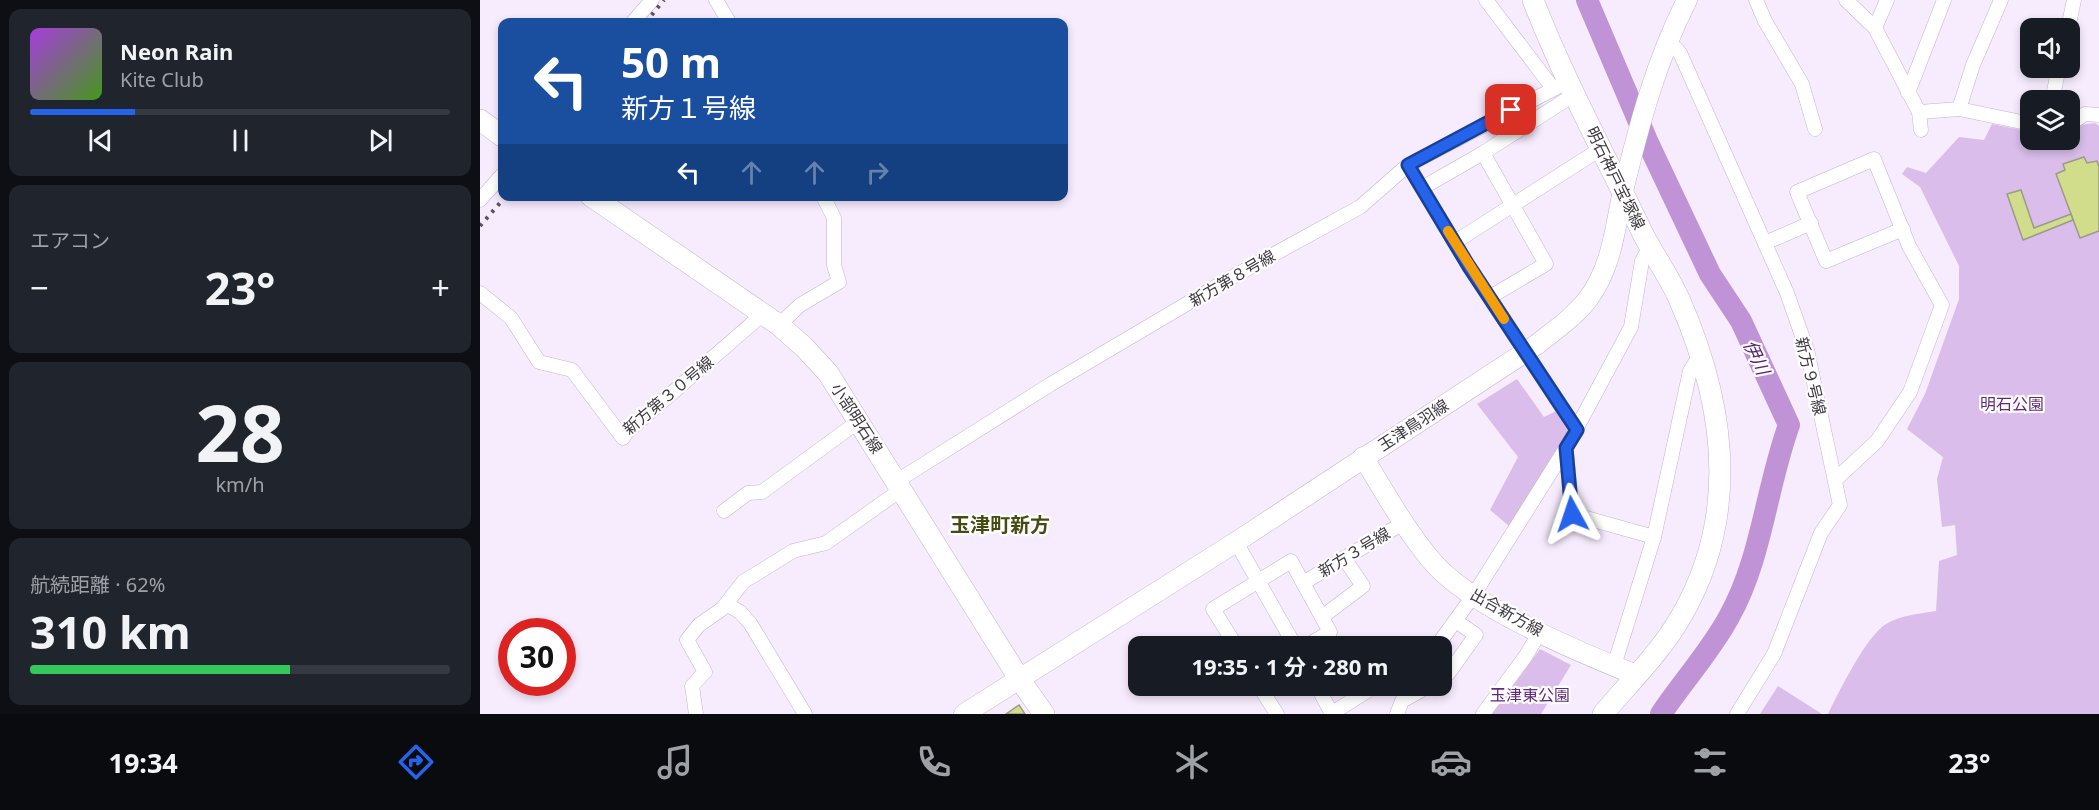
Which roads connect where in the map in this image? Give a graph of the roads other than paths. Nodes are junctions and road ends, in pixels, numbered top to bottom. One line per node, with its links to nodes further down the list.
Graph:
1 (652, 0): 12 (street)
2 (716, 0): 13 (street)
3 (1486, 0): 17 (street)
4 (1533, 0): 17 (main road, 明石神戸宝塚線)
5 (1687, 0): 16 (street, 玉津鳥羽線)
6 (1756, 0): 25 (street)
7 (1846, 0): 15 (street)
8 (1887, 0): 15 (street)
9 (1944, 0): 18 (street)
10 (2001, 0): 19 (street)
11 (2074, 0): 14 (street)
12 (636, 18)
13 (727, 18)
14 (2070, 18)
15 (1875, 28): 18 (street)
16 (1667, 39): 33 (street, 玉津鳥羽線); 41 (street, 新方９号線)
17 (1565, 87): 28 (main road, 明石神戸宝塚線); 29 (street); 30 (street, 新方第８号線)
18 (1908, 93): 20 (street)
19 (1959, 109): 20 (street); 24 (street)
20 (1919, 111): 26 (street)
21 (2099, 115): 22 (street)
22 (2080, 117)
23 (480, 120): 27 (main road)
24 (2020, 122)
25 (1815, 129)
26 (1921, 130)
27 (498, 133)
28 (1602, 148): 33 (main road, 明石神戸宝塚線); 37 (street)
29 (1483, 153): 32 (street); 37 (street)
30 (1408, 165): 32 (street); 53 (street, 新方第８号線)
31 (498, 180): 34 (street)
32 (1422, 188): 40 (street)
33 (1623, 192): 42 (main road, 明石神戸宝塚線); 46 (street, 玉津鳥羽線)
34 (480, 200)
35 (598, 201): 45 (main road, 小部明石線)
36 (826, 201): 45 (street)
37 (1514, 206): 40 (street); 44 (street)
38 (1811, 223): 39 (street); 39 (street); 41 (street)
39 (1903, 230): 52 (street)
40 (1455, 242): 44 (street)
41 (1765, 243): 52 (street, 新方９号線)
42 (1650, 246): 47 (main road, 明石神戸宝塚線); 49 (street)
43 (480, 293): 45 (street, 新方第３０号線)
44 (1490, 297): 46 (street)
45 (771, 319): 48 (main road, 小部明石線)
46 (1526, 351): 49 (street); 51 (street, 玉津鳥羽線)
47 (1700, 355): 56 (street); 72 (main road, 明石神戸宝塚線)
48 (859, 421): 53 (main road, 小部明石線); 54 (street)
49 (1577, 430): 50 (street)
50 (1566, 448): 56 (street); 61 (street)
51 (1363, 458): 55 (street, 出合新方線); 57 (street, 玉津鳥羽線)
52 (1835, 480): 87 (street, 新方９号線)
53 (900, 485): 62 (street, 新方第８号線); 73 (main road, 小部明石線)
54 (724, 511)
55 (1405, 522): 58 (street, 新方３号線); 61 (street, 出合新方線)
56 (1654, 537): 70 (street)
57 (1236, 542): 59 (street); 73 (street, 玉津鳥羽線)
58 (1344, 558): 60 (street, 新方３号線); 63 (street)
59 (1257, 580): 60 (street); 66 (street); 67 (street)
60 (1303, 583): 63 (street)
61 (1473, 596): 64 (street); 65 (street, 出合新方線)
62 (726, 604): 78 (street, 新方第８号線); 79 (street)
63 (1322, 617): 68 (street)
64 (1456, 621): 69 (street); 71 (street)
65 (1540, 632): 70 (street, 出合新方線); 85 (street)
66 (1230, 636)
67 (1289, 636)
68 (1323, 636)
69 (1445, 636)
70 (1614, 666): 72 (street, 出合新方線)
71 (1452, 670)
72 (1636, 675): 86 (main road, 明石神戸宝塚線)
73 (1020, 680): 80 (street, 玉津鳥羽線); 81 (main road, 小部明石線)
74 (1265, 696): 82 (street)
75 (1322, 696): 83 (street)
76 (1360, 696): 83 (street)
77 (1411, 696): 84 (street)
78 (696, 714)
79 (805, 714)
80 (964, 714)
81 (1044, 714)
82 (1277, 714)
83 (1332, 714)
84 (1397, 714)
85 (1483, 714)
86 (1603, 714)
87 (1737, 714)

